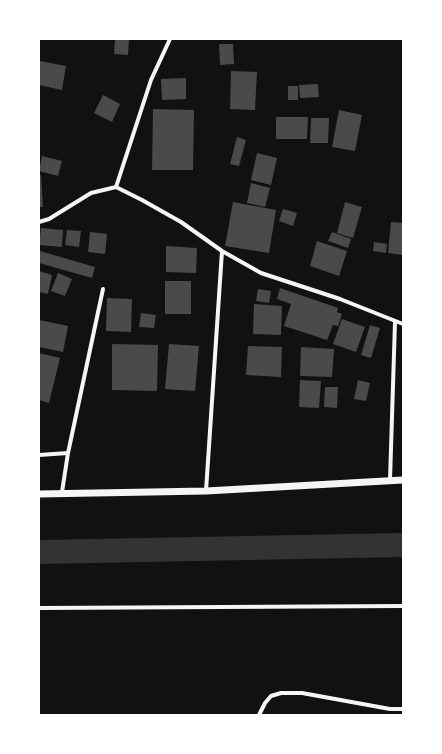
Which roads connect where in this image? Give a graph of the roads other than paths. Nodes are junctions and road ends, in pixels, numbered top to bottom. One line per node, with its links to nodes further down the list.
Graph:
1 (170, 39): 2 (street)
2 (116, 187): 3 (street); 4 (street)
3 (39, 222)
4 (222, 251): 6 (street); 12 (street)
5 (103, 289): 8 (street)
6 (395, 322): 7 (street); 10 (street)
7 (403, 324)
8 (68, 453): 9 (street); 13 (street)
9 (39, 455)
10 (390, 480): 11 (street); 12 (street)
11 (403, 480)
12 (206, 491): 13 (street)
13 (62, 492): 14 (street)
14 (39, 494)
15 (403, 606): 16 (street)
16 (39, 608)
17 (403, 709): 18 (street)
18 (259, 715)

